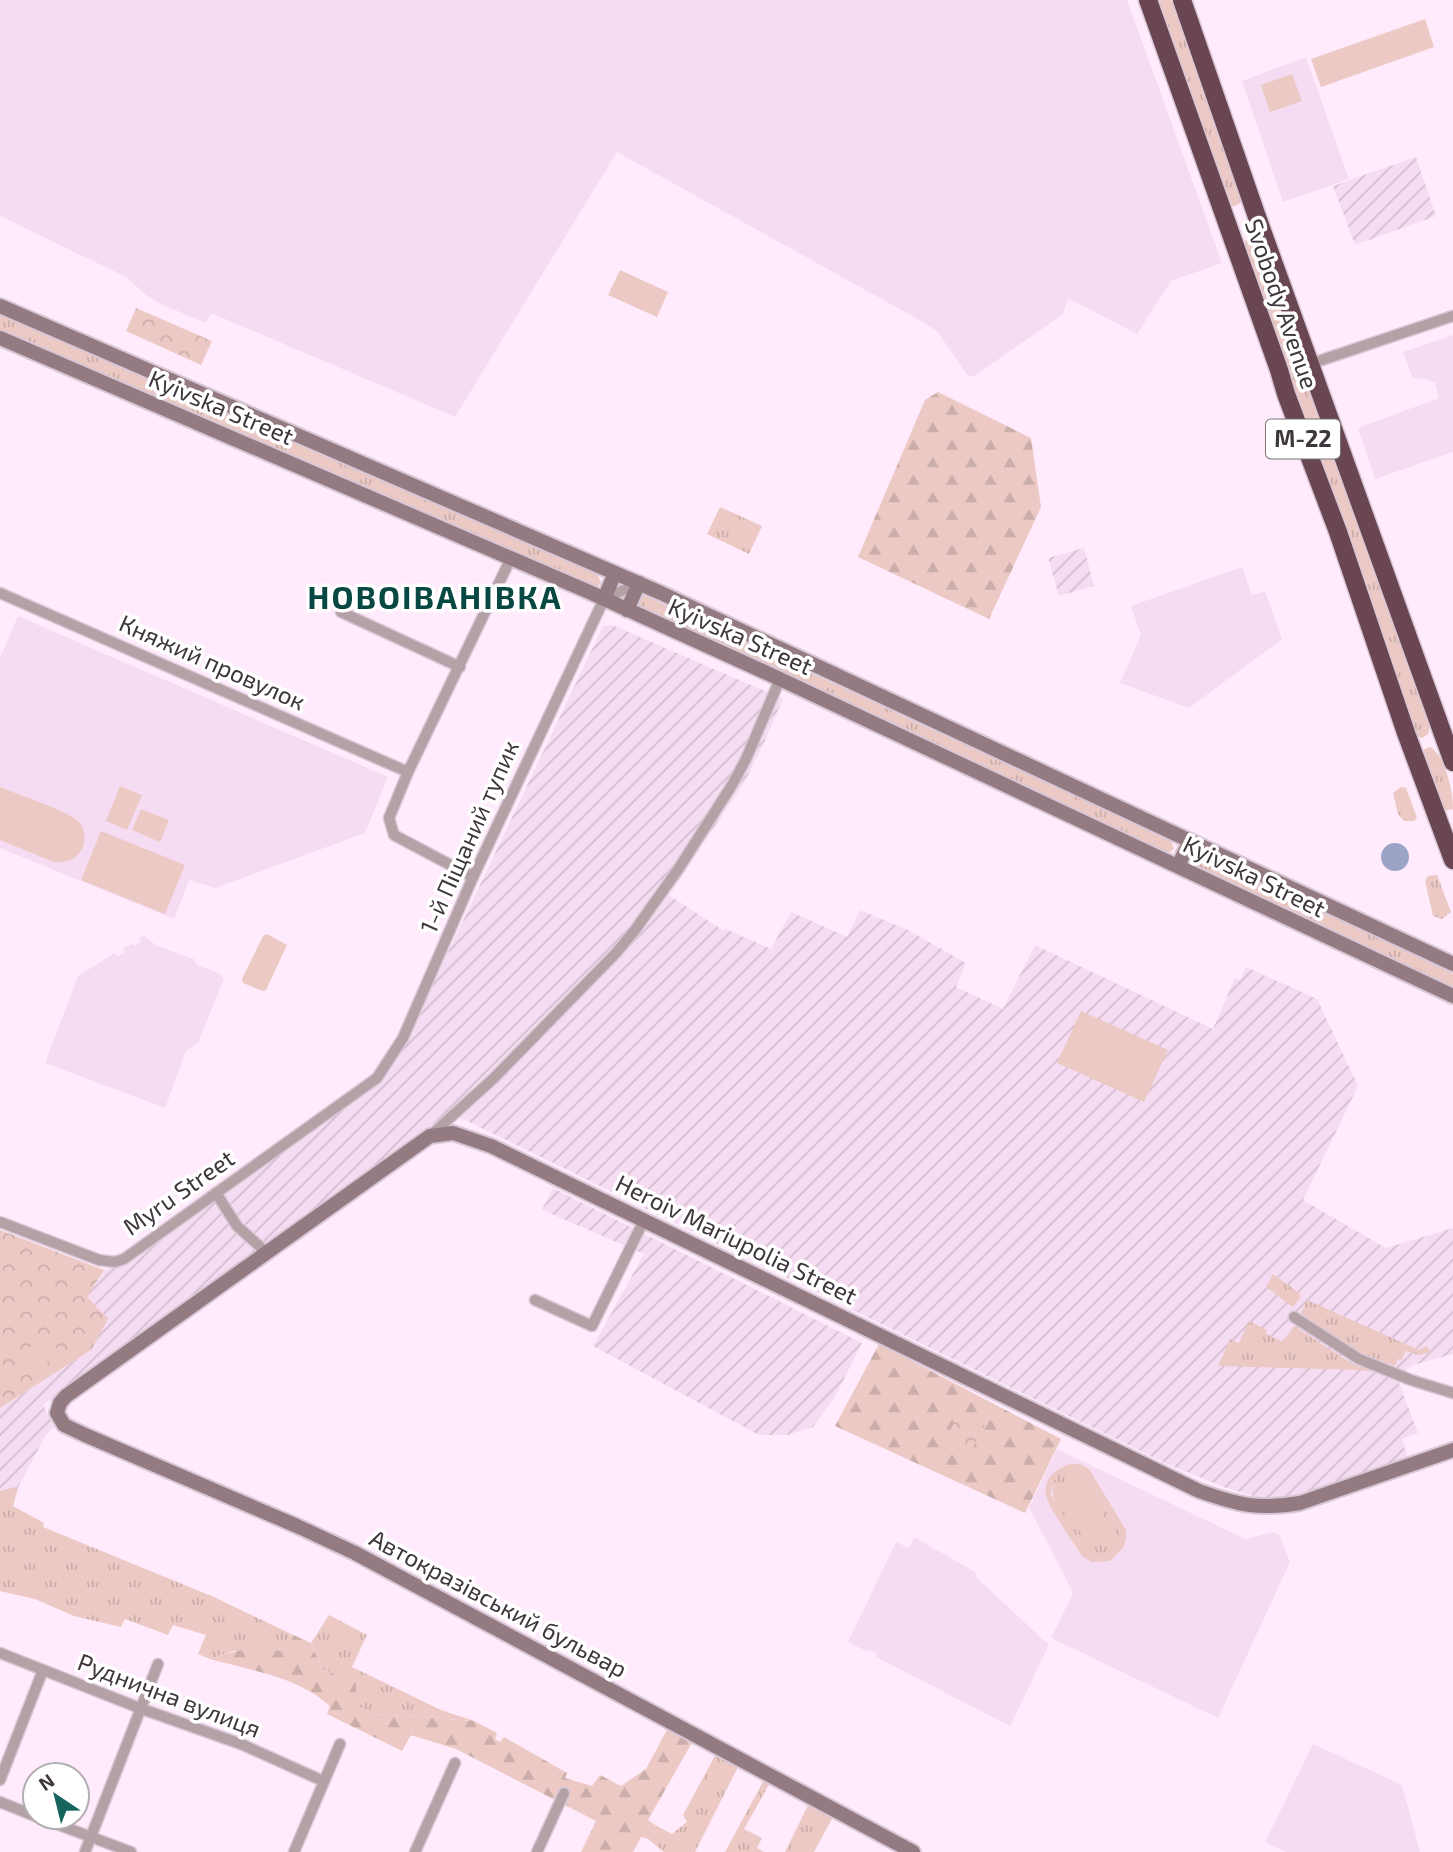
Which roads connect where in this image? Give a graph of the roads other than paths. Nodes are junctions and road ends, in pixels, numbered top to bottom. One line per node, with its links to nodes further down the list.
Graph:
1 (1147, 0): 4 (highway, Svobody Avenue / М-22)
2 (1182, 0): 3 (highway, Svobody Avenue / М-22)
3 (1256, 214): 4 (highway); 8 (highway, Svobody Avenue / М-22)
4 (1227, 225): 19 (highway, Svobody Avenue / М-22)
5 (0, 306): 10 (main road, Kyivska Street)
6 (1453, 316): 8 (street)
7 (0, 338): 9 (main road, Kyivska Street)
8 (1310, 364): 18 (highway, Svobody Avenue / М-22)
9 (511, 558): 13 (main road, Kyivska Street); 16 (street)
10 (615, 573): 11 (main road, Kyivska Street); 13 (main road)
11 (639, 583): 13 (street); 14 (main road); 23 (main road, Kyivska Street)
12 (0, 593): 21 (street, Княжий провулок)
13 (604, 599): 14 (main road, Kyivska Street); 26 (street, 1-й Піщаний тупик)
14 (627, 610): 17 (main road, Kyivska Street)
15 (341, 612): 16 (street)
16 (460, 667): 21 (street)
17 (780, 679): 25 (main road, Kyivska Street); 30 (street)
18 (1448, 735): 19 (highway); 20 (highway, Svobody Avenue / М-22)
19 (1412, 748): 22 (highway, Svobody Avenue / М-22)
20 (1453, 762)
21 (408, 772): 26 (street)
22 (1447, 825): 24 (highway, Svobody Avenue / М-22)
23 (1190, 841): 25 (main road); 27 (main road, Kyivska Street)
24 (1453, 860)
25 (1178, 866): 28 (main road, Kyivska Street)
26 (473, 877): 29 (street, 1-й Піщаний тупик)
27 (1453, 964)
28 (1453, 996)
29 (367, 1086): 31 (street, Myru Street)
30 (430, 1136): 32 (main road, Heroiv Mariupolia Street); 34 (main road)
31 (216, 1193): 33 (street, Myru Street); 34 (street)
32 (643, 1220): 35 (street); 38 (main road, Heroiv Mariupolia Street)
33 (0, 1222)
34 (267, 1252): 57 (main road, Автокразівський бульвар)
35 (535, 1300)
36 (1294, 1317): 37 (street)
37 (1453, 1393)
38 (1453, 1450)
39 (0, 1653): 41 (street, Руднична вулиця)
40 (158, 1664): 42 (street)
41 (43, 1670): 42 (street, Руднична вулиця); 45 (street)
42 (142, 1709): 46 (street, Руднична вулиця); 51 (street)
43 (340, 1744): 46 (street)
44 (455, 1763): 55 (street)
45 (0, 1780)
46 (323, 1781): 54 (street)
47 (564, 1793): 56 (street)
48 (0, 1802): 49 (street)
49 (21, 1810)
50 (74, 1831): 51 (street)
51 (91, 1838): 52 (street); 53 (street)
52 (85, 1852)
53 (131, 1852)
54 (294, 1852)
55 (415, 1852)
56 (537, 1852)
57 (913, 1852)

